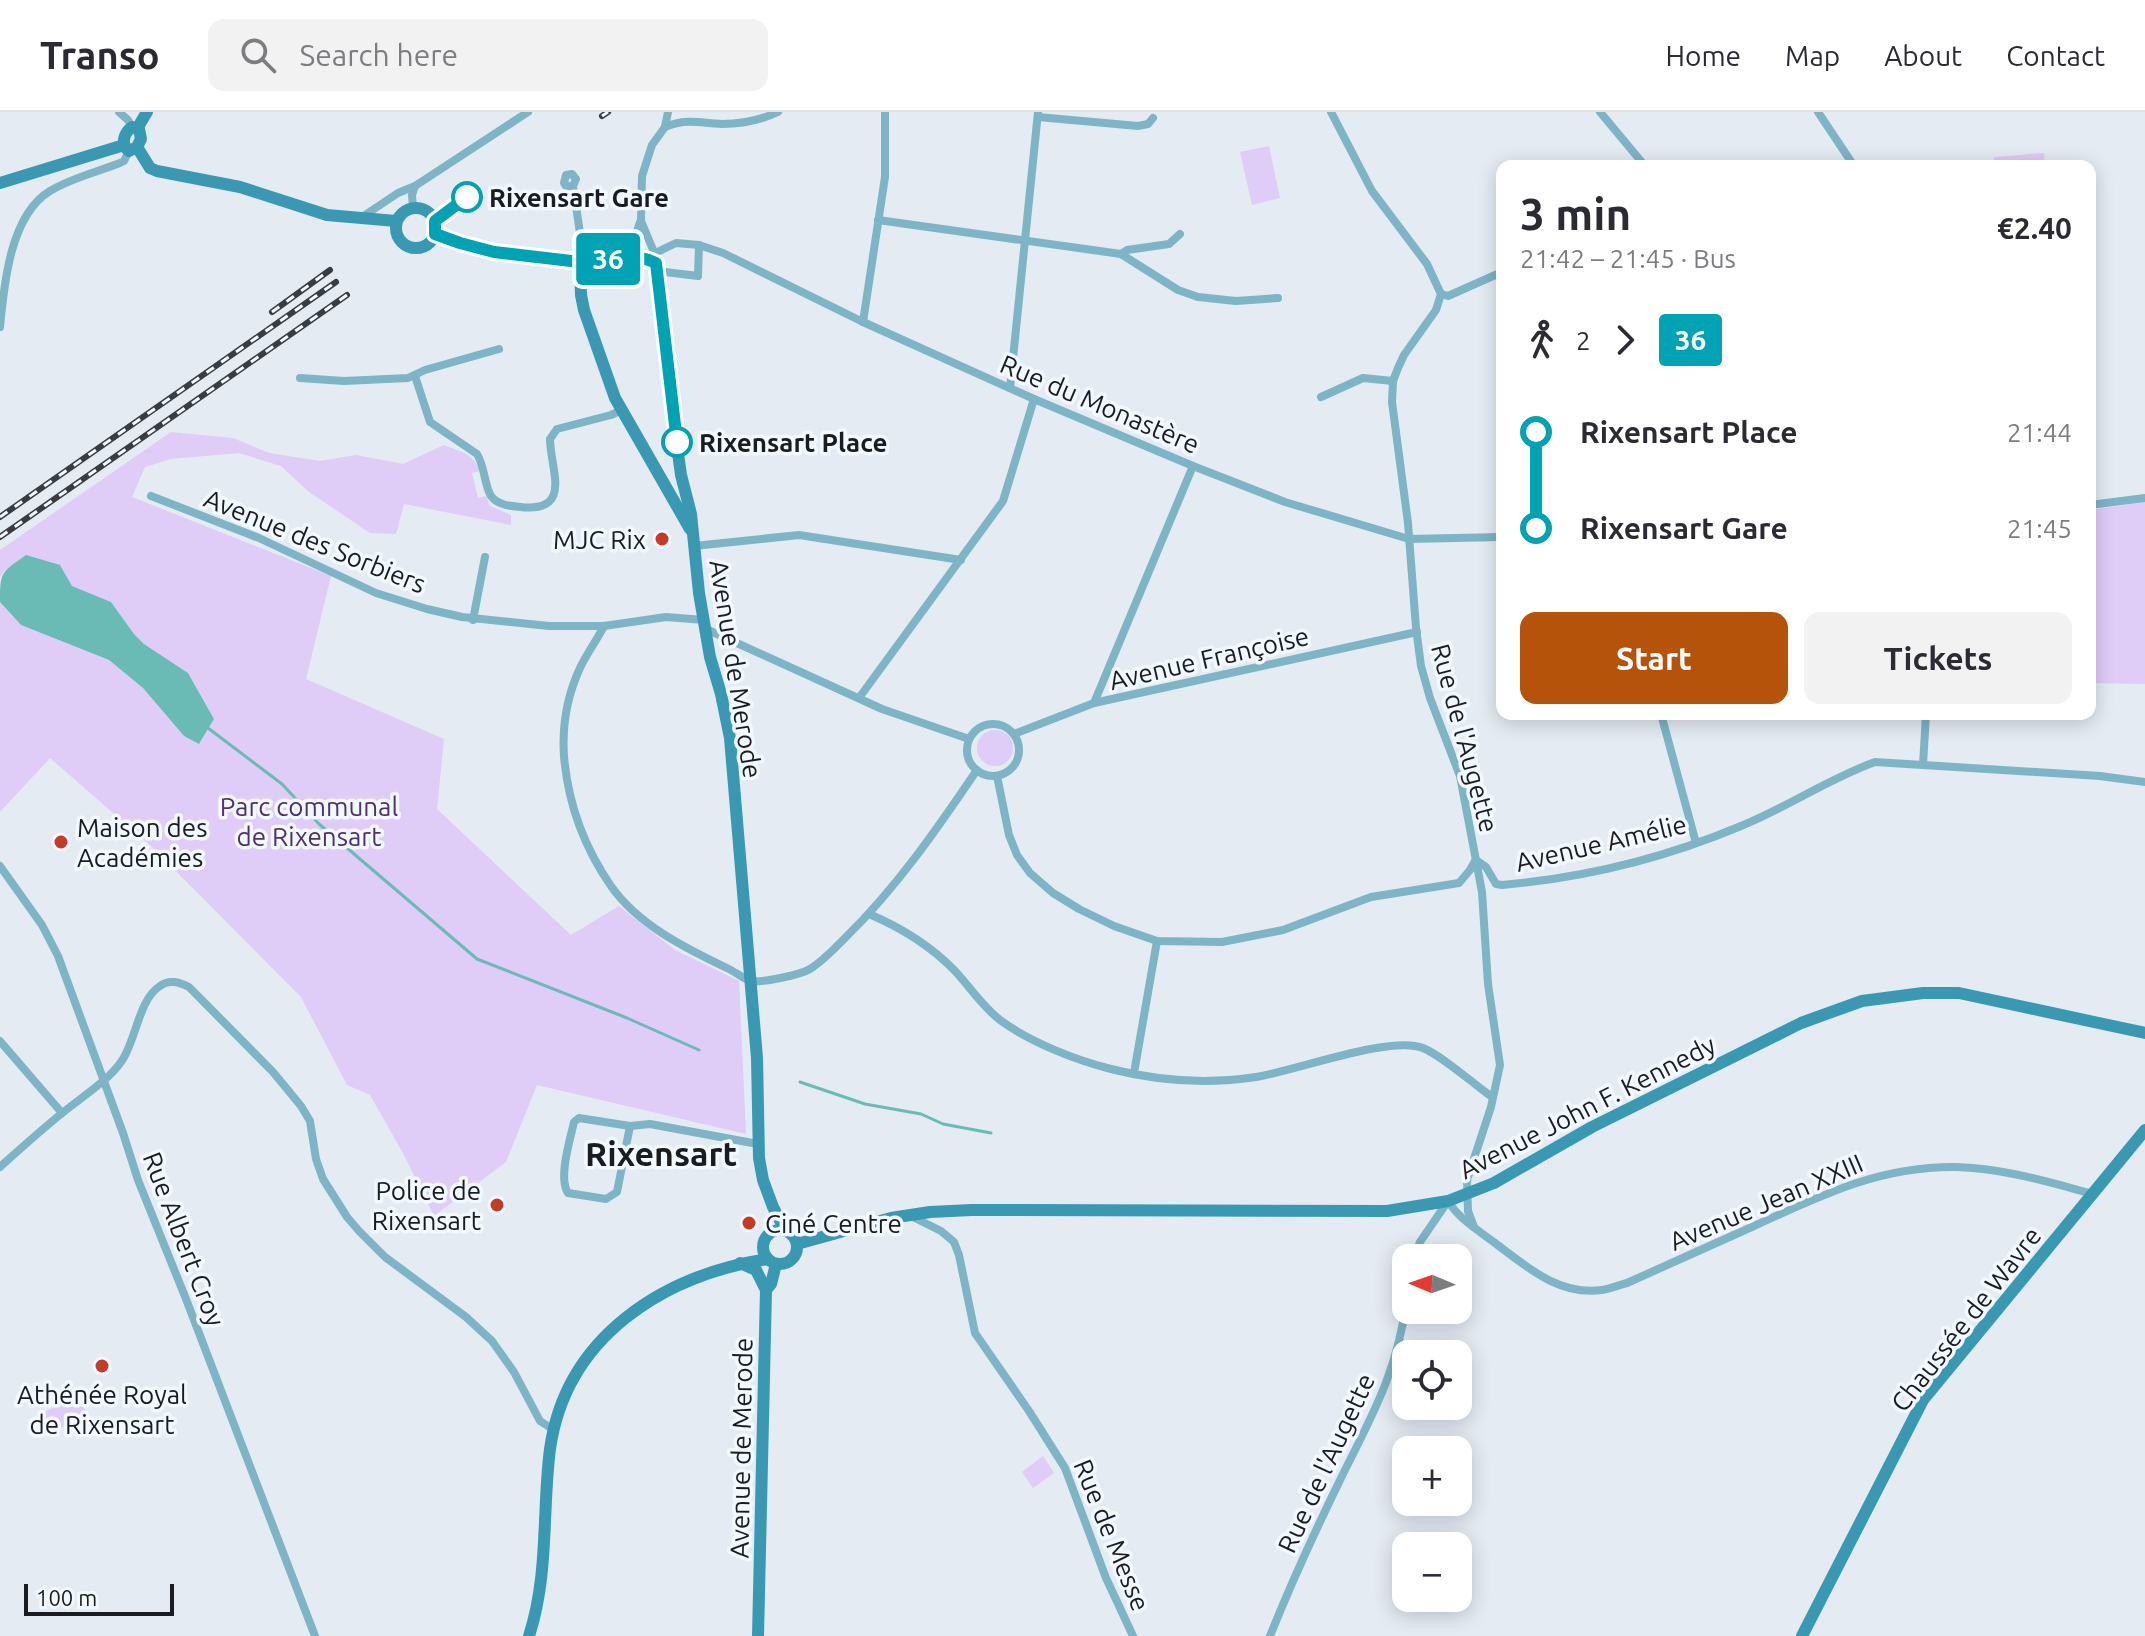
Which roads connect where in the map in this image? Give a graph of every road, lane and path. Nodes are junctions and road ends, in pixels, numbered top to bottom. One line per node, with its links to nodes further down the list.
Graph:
1 (119, 112): 13 (street)
2 (147, 112): 13 (street)
3 (528, 112): 11 (street)
4 (668, 112): 14 (street)
5 (778, 112): 14 (street)
6 (885, 112): 23 (street)
7 (1331, 112): 36 (street)
8 (1600, 112): 16 (street)
9 (1818, 112): 17 (street)
10 (1038, 114): 12 (street); 28 (street)
11 (514, 116): 19 (street)
12 (1153, 118)
13 (135, 127): 15 (street)
14 (665, 127): 25 (street)
15 (130, 148): 18 (street); 22 (street); 39 (street)
16 (1640, 160)
17 (1850, 160)
18 (0, 183)
19 (415, 186): 21 (street); 22 (street)
20 (573, 186): 33 (street)
21 (413, 207): 24 (street); 26 (street)
22 (361, 217): 24 (street)
23 (878, 220): 28 (street); 38 (street)
24 (396, 221): 26 (street)
25 (641, 221): 31 (street); 32 (street)
26 (435, 234): 33 (street)
27 (1180, 234): 30 (street)
28 (1026, 241): 30 (street); 44 (street)
29 (699, 245): 31 (street); 34 (street); 38 (street, Rue du Monastère)
30 (1121, 254): 37 (street)
31 (651, 255): 32 (street); 34 (street, Avenue de Merode)
32 (626, 257): 33 (street)
33 (582, 261): 47 (street)
34 (657, 271): 49 (street, Avenue de Merode)
35 (1496, 275): 36 (street)
36 (1441, 294): 43 (street, Rue de l'Augette)
37 (1278, 298)
38 (863, 322): 44 (street, Rue du Monastère)
39 (0, 327)
40 (499, 349): 41 (street)
41 (415, 376): 42 (street); 47 (street)
42 (300, 378)
43 (1393, 381): 45 (street); 56 (street, Rue de l'Augette)
44 (1010, 388): 46 (street, Rue du Monastère)
45 (1321, 397)
46 (1034, 399): 48 (street, Rue du Monastère); 59 (street)
47 (622, 410): 50 (street)
48 (1193, 466): 56 (street, Rue du Monastère); 65 (street)
49 (681, 475): 50 (street); 54 (street, Avenue de Merode)
50 (663, 481): 54 (street)
51 (151, 496): 60 (street, Avenue des Sorbiers)
52 (2145, 498): 53 (street)
53 (2096, 504)
54 (692, 531): 57 (street, Avenue de Merode)
55 (1496, 537): 56 (street, Rue du Monastère)
56 (1409, 539): 63 (street, Rue de l'Augette)
57 (694, 546): 59 (street); 61 (street, Avenue de Merode)
58 (485, 557): 60 (street)
59 (961, 560): 64 (street)
60 (473, 620): 62 (street, Avenue des Sorbiers)
61 (705, 624): 62 (street, Avenue des Sorbiers); 64 (street); 79 (street, Avenue de Merode)
62 (604, 626): 79 (street)
63 (1417, 632): 65 (street, Avenue Françoise); 75 (street, Rue de l'Augette)
64 (859, 698): 69 (street)
65 (1094, 703): 68 (street, Avenue Françoise)
66 (1663, 720): 74 (street)
67 (1926, 720): 70 (street)
68 (1014, 734): 69 (street); 72 (street)
69 (969, 739): 71 (street)
70 (1923, 765): 73 (street); 74 (street, Avenue Amélie)
71 (977, 770): 72 (street); 77 (street)
72 (997, 776): 78 (street)
73 (2145, 782)
74 (1696, 843): 75 (street, Avenue Amélie)
75 (1476, 860): 78 (street); 84 (street, Rue de l'Augette)
76 (0, 866): 83 (street, Rue Albert Croy)
77 (869, 914): 79 (street); 82 (street)
78 (1157, 941): 82 (street)
79 (750, 981): 88 (street, Avenue de Merode)
80 (2145, 1033): 91 (street, Avenue John F. Kennedy)
81 (0, 1041): 85 (street)
82 (1134, 1073): 84 (street)
83 (103, 1080): 85 (street); 102 (street); 103 (street, Rue Albert Croy)
84 (1492, 1097): 91 (street, Rue de l'Augette)
85 (62, 1113): 89 (street)
86 (630, 1126): 86 (street); 88 (street)
87 (2145, 1130): 90 (street, Chaussée de Wavre)
88 (758, 1144): 95 (street, Avenue de Merode)
89 (0, 1167)
90 (2093, 1194): 94 (street, Avenue Jean XXIII); 108 (street, Chaussée de Wavre)
91 (1468, 1195): 92 (street, Avenue John F. Kennedy); 94 (street)
92 (1448, 1201): 93 (street, Avenue John F. Kennedy); 94 (street, Avenue Jean XXIII); 97 (street)
93 (909, 1215): 96 (street, Avenue John F. Kennedy); 106 (street, Rue de Messe)
94 (1474, 1227)
95 (785, 1230): 96 (street); 98 (street)
96 (797, 1244): 98 (street)
97 (1419, 1244)
98 (772, 1261): 99 (street); 100 (street, Avenue de Merode)
99 (740, 1263): 100 (street); 102 (street)
100 (766, 1290): 105 (street, Avenue de Merode)
101 (1403, 1324): 107 (street, Rue de l'Augette)
102 (554, 1430): 104 (street)
103 (315, 1636)
104 (529, 1636)
105 (758, 1636)
106 (1133, 1636)
107 (1270, 1636)
108 (1802, 1636)

